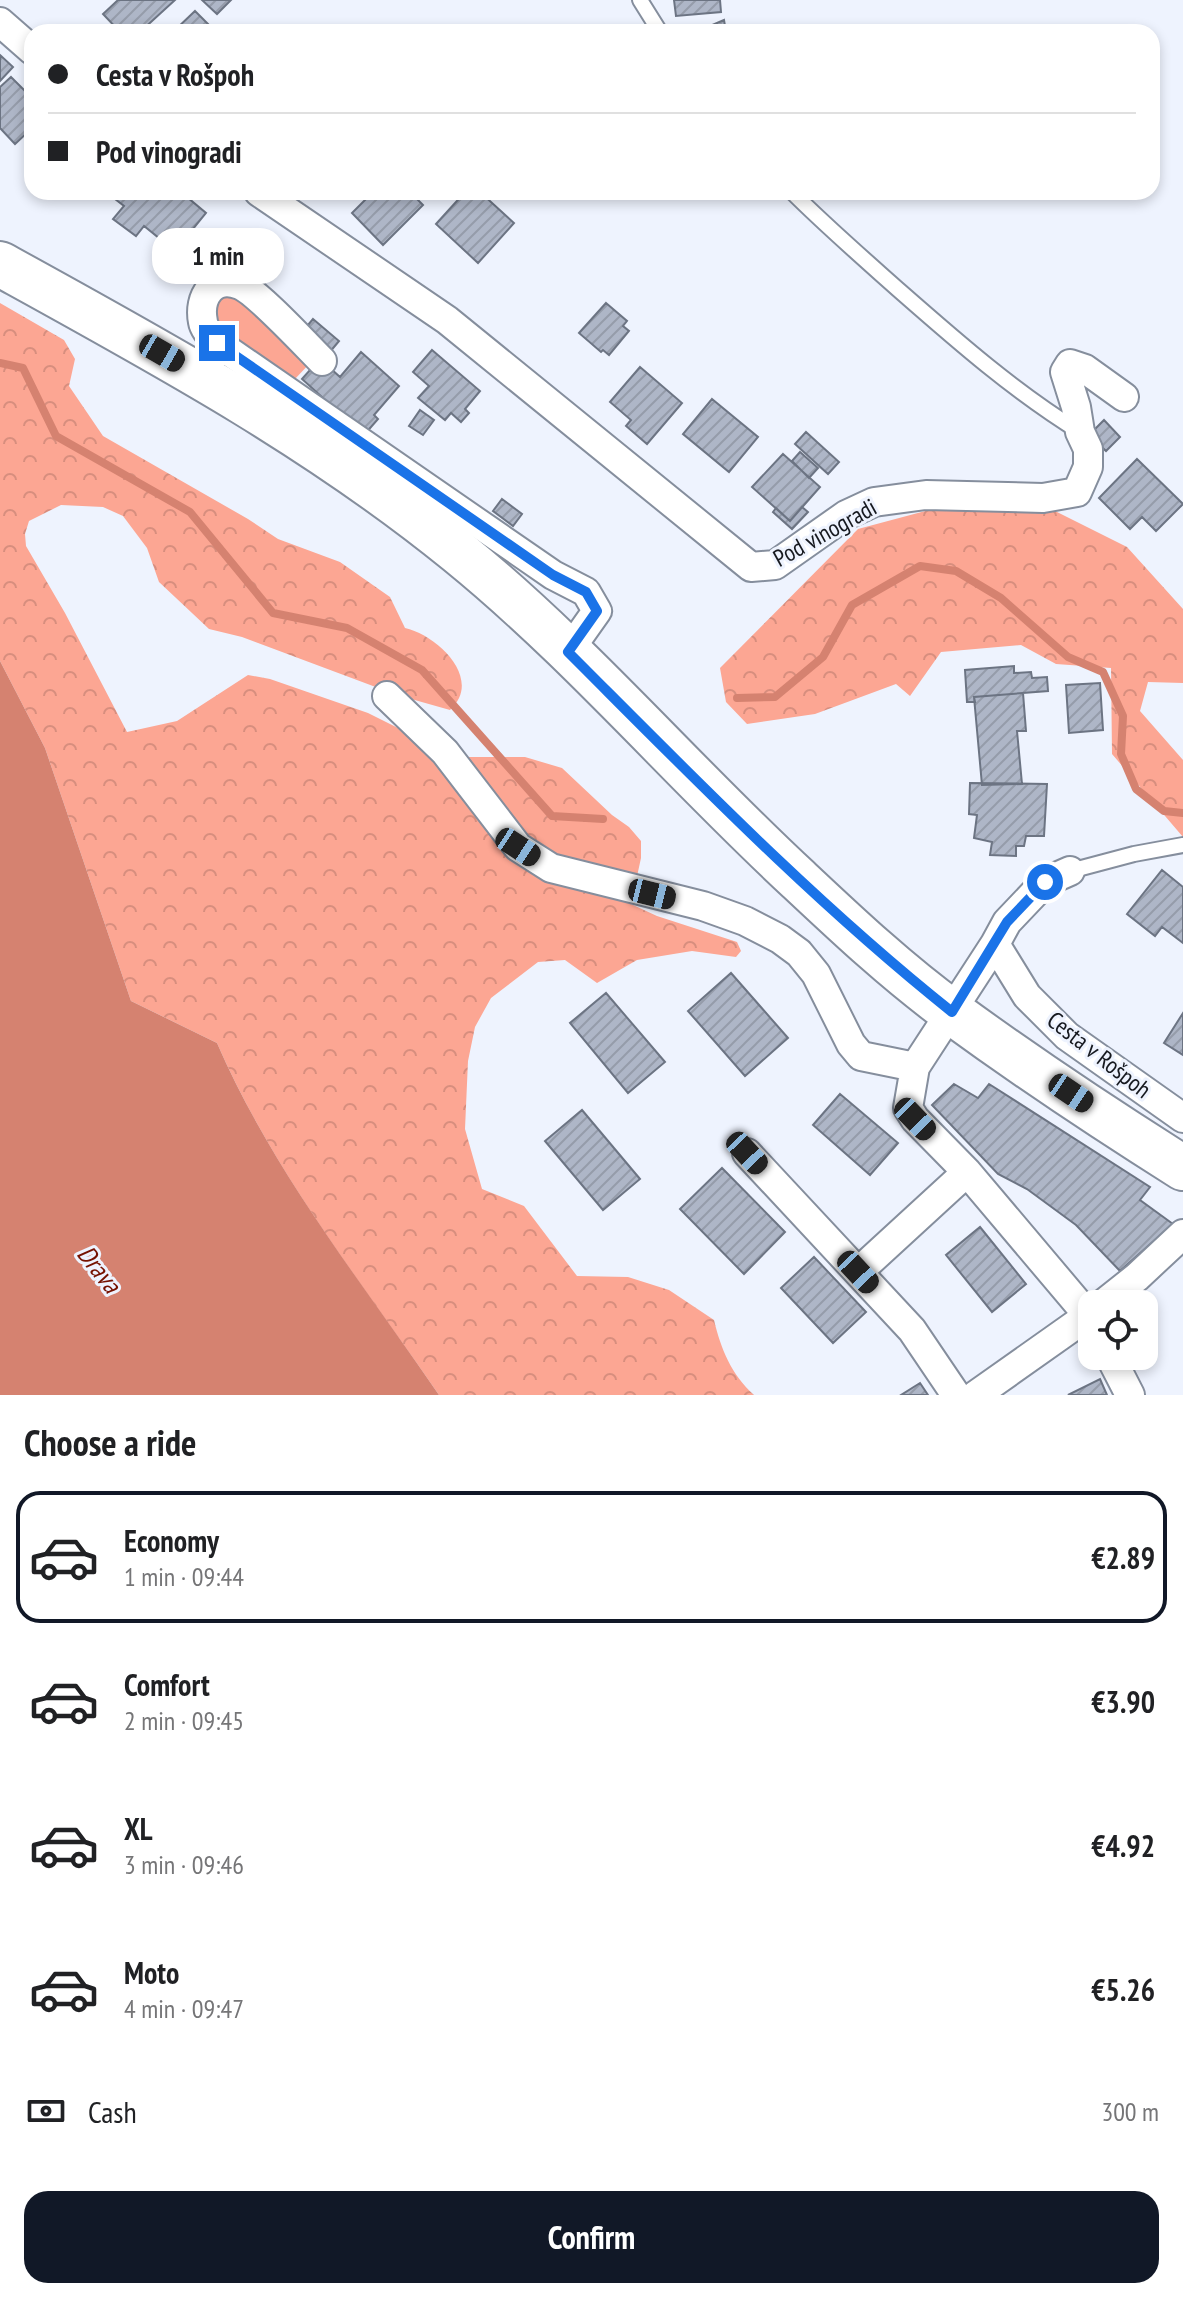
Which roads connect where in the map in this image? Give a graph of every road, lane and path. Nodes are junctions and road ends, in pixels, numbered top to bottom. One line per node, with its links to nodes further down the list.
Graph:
1 (640, 0): 3 (lane)
2 (0, 22): 4 (street)
3 (655, 24)
4 (24, 43)
5 (271, 200): 10 (street, Pod vinogradi)
6 (801, 200): 10 (lane)
7 (0, 264): 11 (main road)
8 (322, 361): 11 (street)
9 (1124, 397): 10 (street)
10 (1080, 432)
11 (568, 652): 16 (main road)
12 (387, 696): 17 (street)
13 (1183, 845): 14 (lane)
14 (1070, 871): 15 (street)
15 (995, 944): 16 (street); 18 (street, Cesta v Rošpoh)
16 (952, 1012): 17 (street); 20 (main road)
17 (915, 1067): 21 (street)
18 (1183, 1118)
19 (747, 1153): 23 (street)
20 (1183, 1168)
21 (967, 1172): 23 (street); 25 (street)
22 (1183, 1234): 24 (street)
23 (858, 1272): 28 (street)
24 (1121, 1290)
25 (1078, 1295)
26 (1078, 1324): 29 (street)
27 (1117, 1370): 30 (street)
28 (956, 1395)
29 (976, 1395)
30 (1130, 1395)

